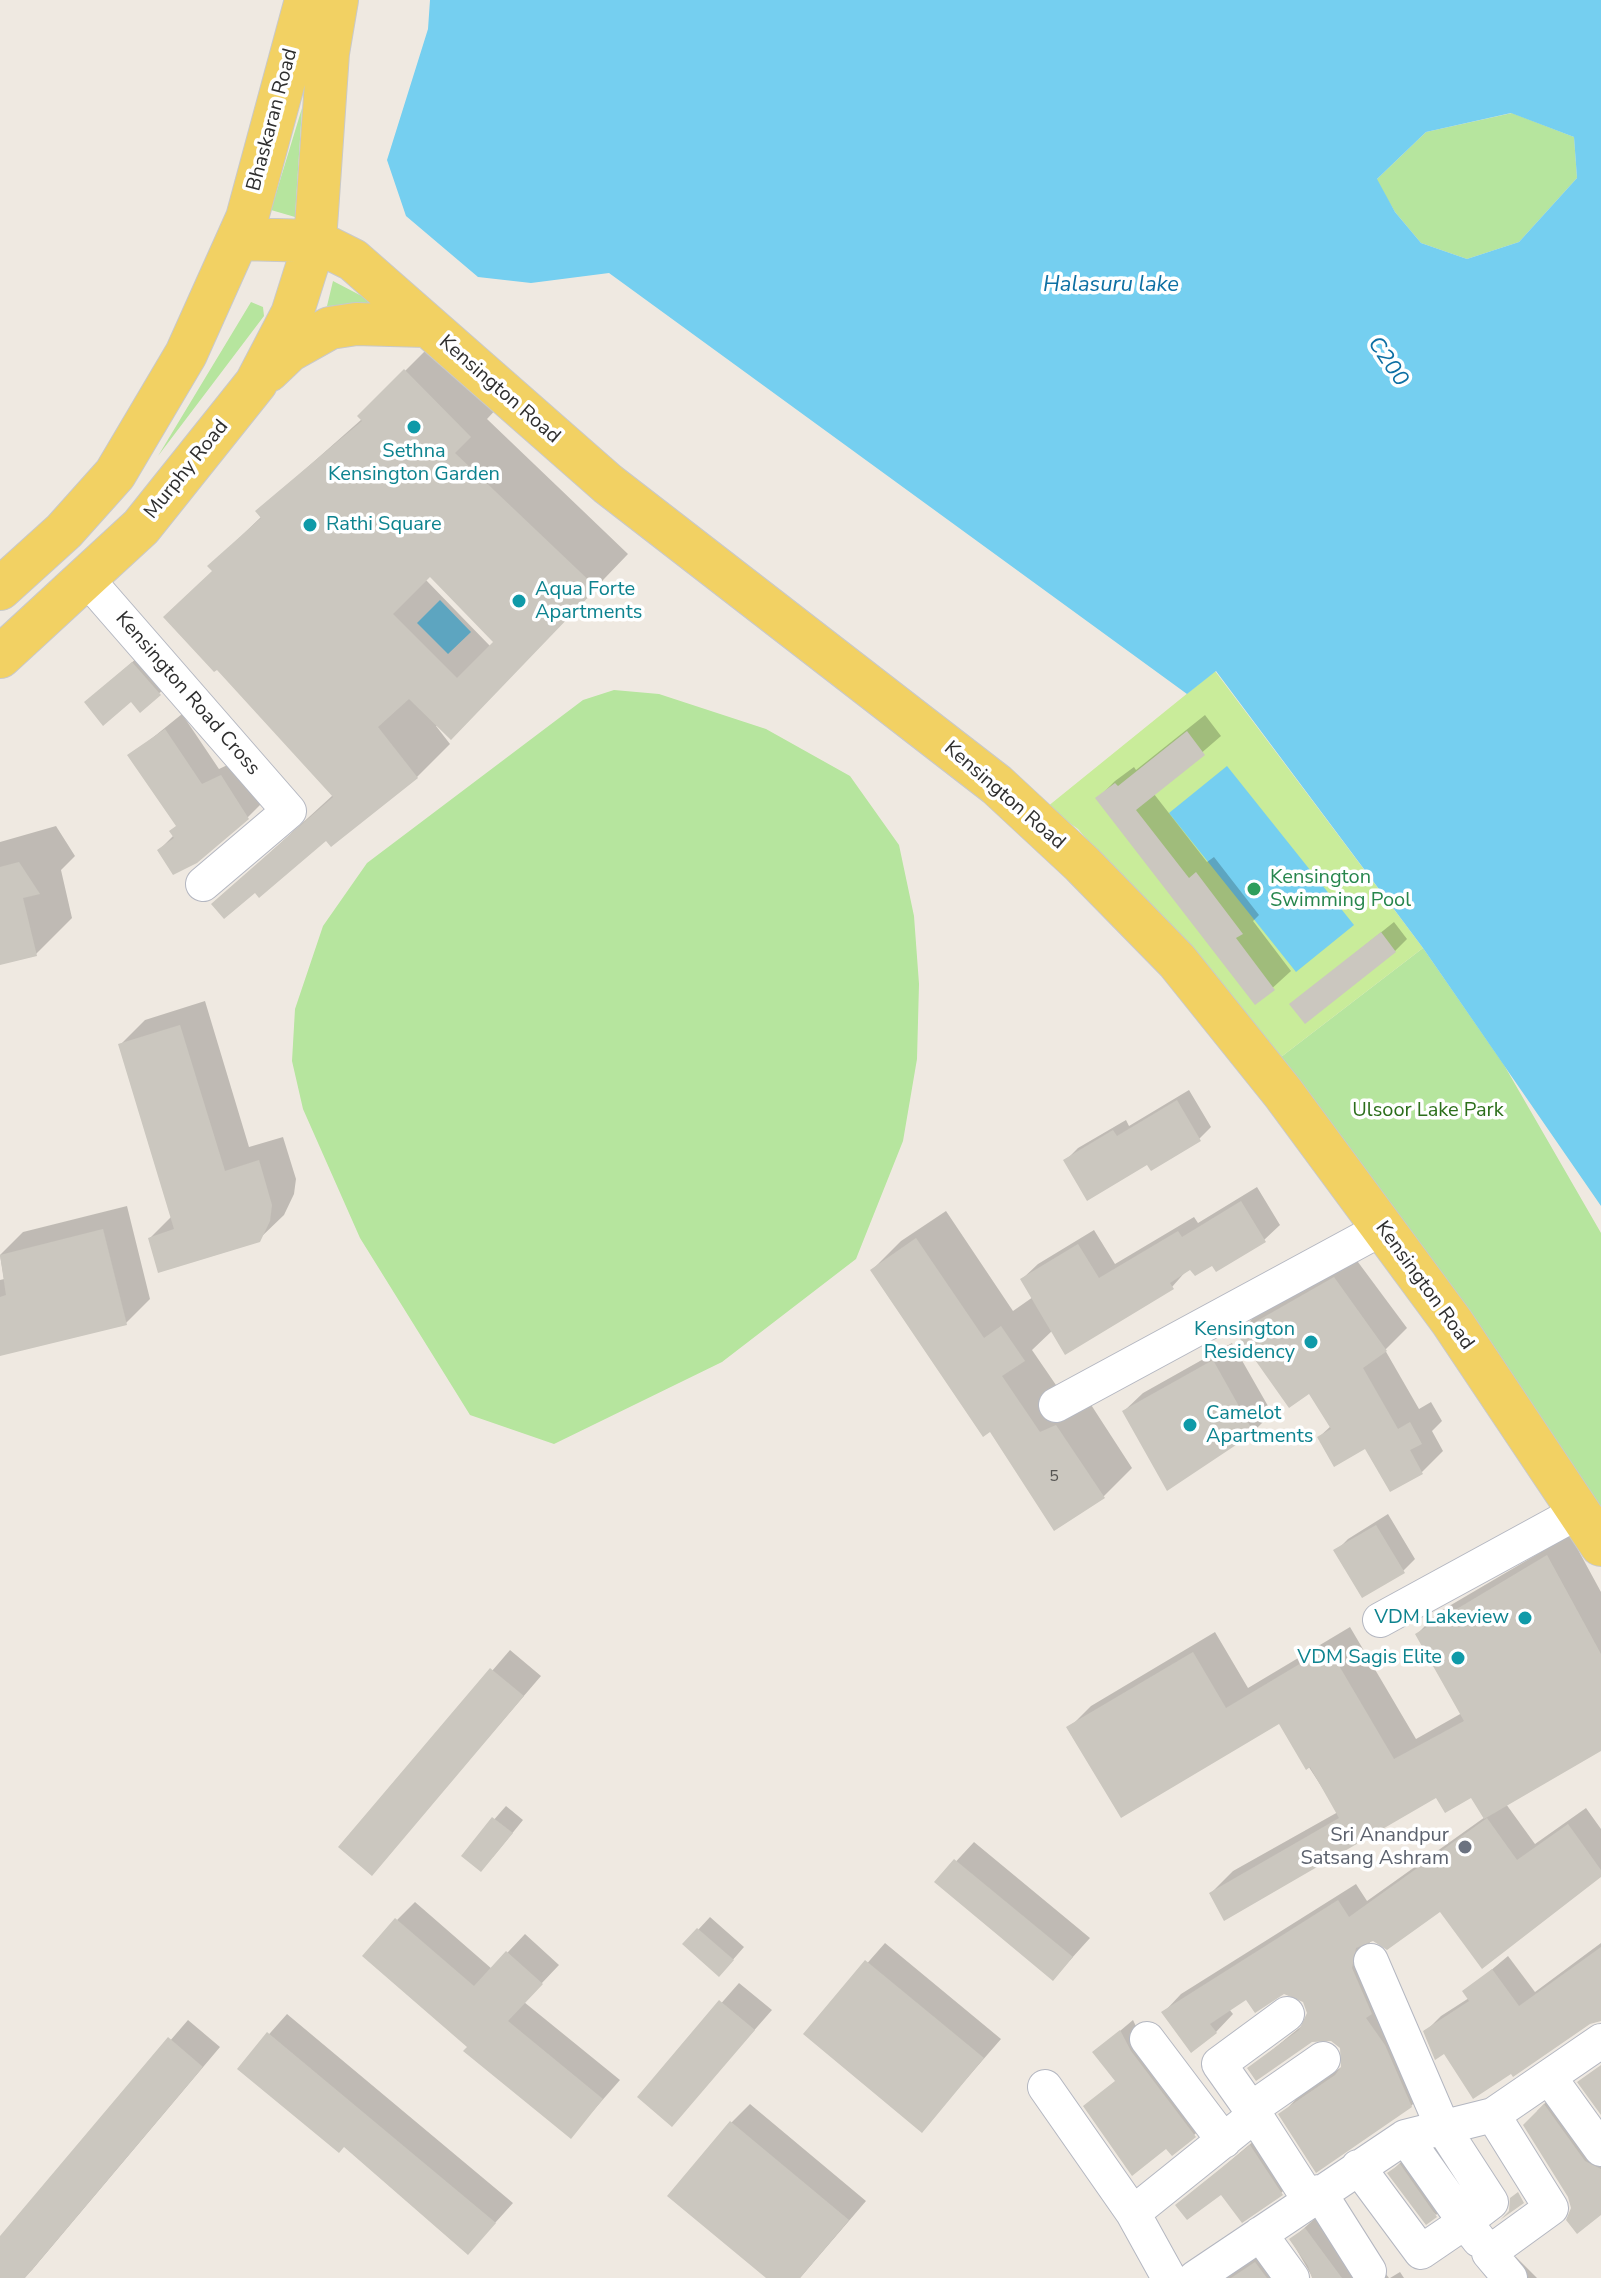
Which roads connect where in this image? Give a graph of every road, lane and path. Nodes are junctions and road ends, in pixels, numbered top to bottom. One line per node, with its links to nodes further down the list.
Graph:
1 (306, 0): 3 (main road, Bhaskaran Road)
2 (337, 0): 4 (main road, Bhaskaran Road)
3 (239, 239): 4 (main road, Kensington Road); 8 (main road)
4 (315, 241): 5 (main road, Kensington Road); 6 (main road, Murphy Road)
5 (425, 326): 6 (main road); 11 (main road, Kensington Road)
6 (256, 383): 7 (main road, Murphy Road)
7 (86, 578): 9 (main road, Murphy Road); 10 (street, Kensington Road Cross)
8 (0, 589)
9 (0, 657)
10 (203, 884)
11 (1383, 1228): 12 (street); 13 (main road, Kensington Road)
12 (1056, 1405)
13 (1589, 1529): 14 (street)
14 (1380, 1620)
15 (1371, 1961): 24 (street)
16 (1287, 2014): 22 (street)
17 (1147, 2039): 26 (street)
18 (1601, 2041): 20 (street)
19 (1323, 2059): 22 (street)
20 (1549, 2077): 23 (street); 27 (street)
21 (1045, 2087): 30 (street)
22 (1253, 2112): 26 (street); 29 (street)
23 (1493, 2115): 24 (street); 33 (street)
24 (1443, 2128): 25 (street); 31 (street)
25 (1405, 2137): 28 (street); 31 (street)
26 (1224, 2141): 30 (street)
27 (1601, 2149)
28 (1358, 2167): 29 (street); 31 (street)
29 (1314, 2196): 32 (street); 34 (street)
30 (1133, 2213): 35 (street)
31 (1465, 2222): 33 (street)
32 (1260, 2234): 36 (street); 37 (street)
33 (1499, 2265)
34 (1369, 2271)
35 (1169, 2278)
36 (1195, 2278)
37 (1292, 2278)

